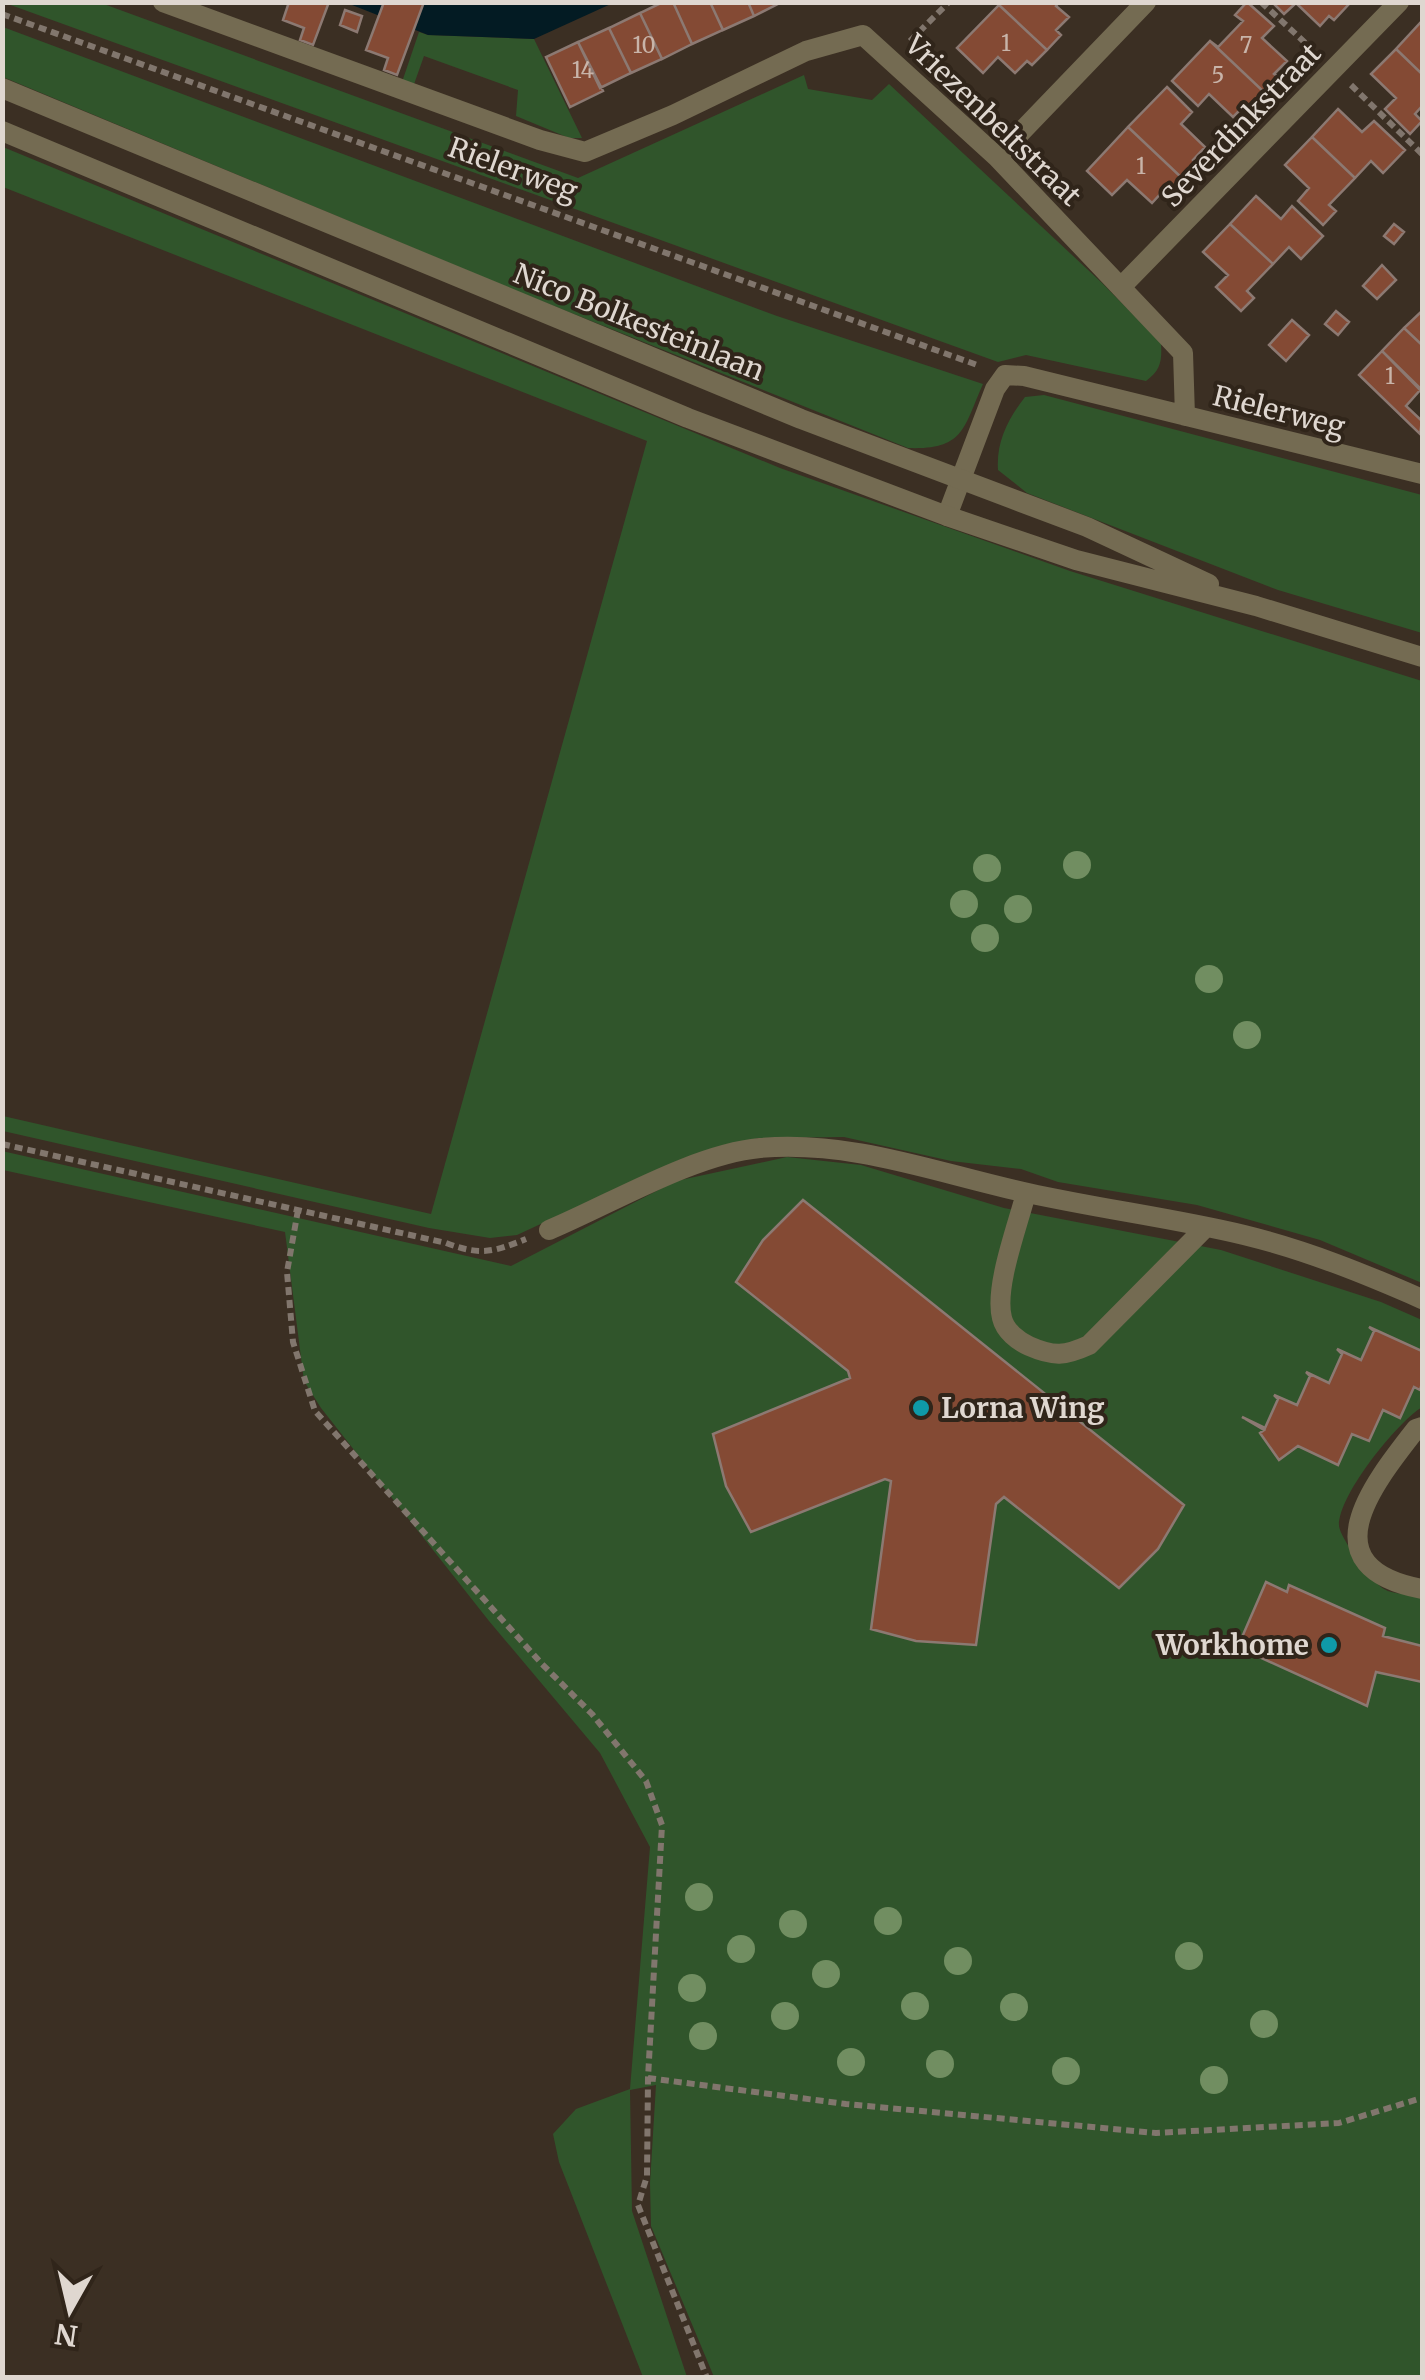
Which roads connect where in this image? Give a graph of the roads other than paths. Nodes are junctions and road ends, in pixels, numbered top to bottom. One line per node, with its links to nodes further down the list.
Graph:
1 (163, 2): 6 (street, Vriezenbeltstraat)
2 (1146, 2): 6 (street)
3 (1399, 2): 7 (street, Severdinkstraat)
4 (2, 88): 10 (street, Nico Bolkesteinlaan)
5 (2, 131): 11 (street, Nico Bolkesteinlaan)
6 (998, 157): 7 (street, Vriezenbeltstraat)
7 (1122, 286): 8 (street, Vriezenbeltstraat)
8 (1185, 416): 9 (street, Rielerweg); 10 (street, Rielerweg)
9 (1422, 474)
10 (960, 479): 11 (street); 12 (street, Nico Bolkesteinlaan)
11 (947, 516): 12 (street, Nico Bolkesteinlaan)
12 (1256, 606): 13 (street, Nico Bolkesteinlaan)
13 (1422, 657)
14 (1026, 1193): 15 (street); 15 (street); 16 (street)
15 (1205, 1228): 17 (street)
16 (549, 1230)
17 (1422, 1299)
18 (1422, 1427): 19 (street)
19 (1422, 1589)

